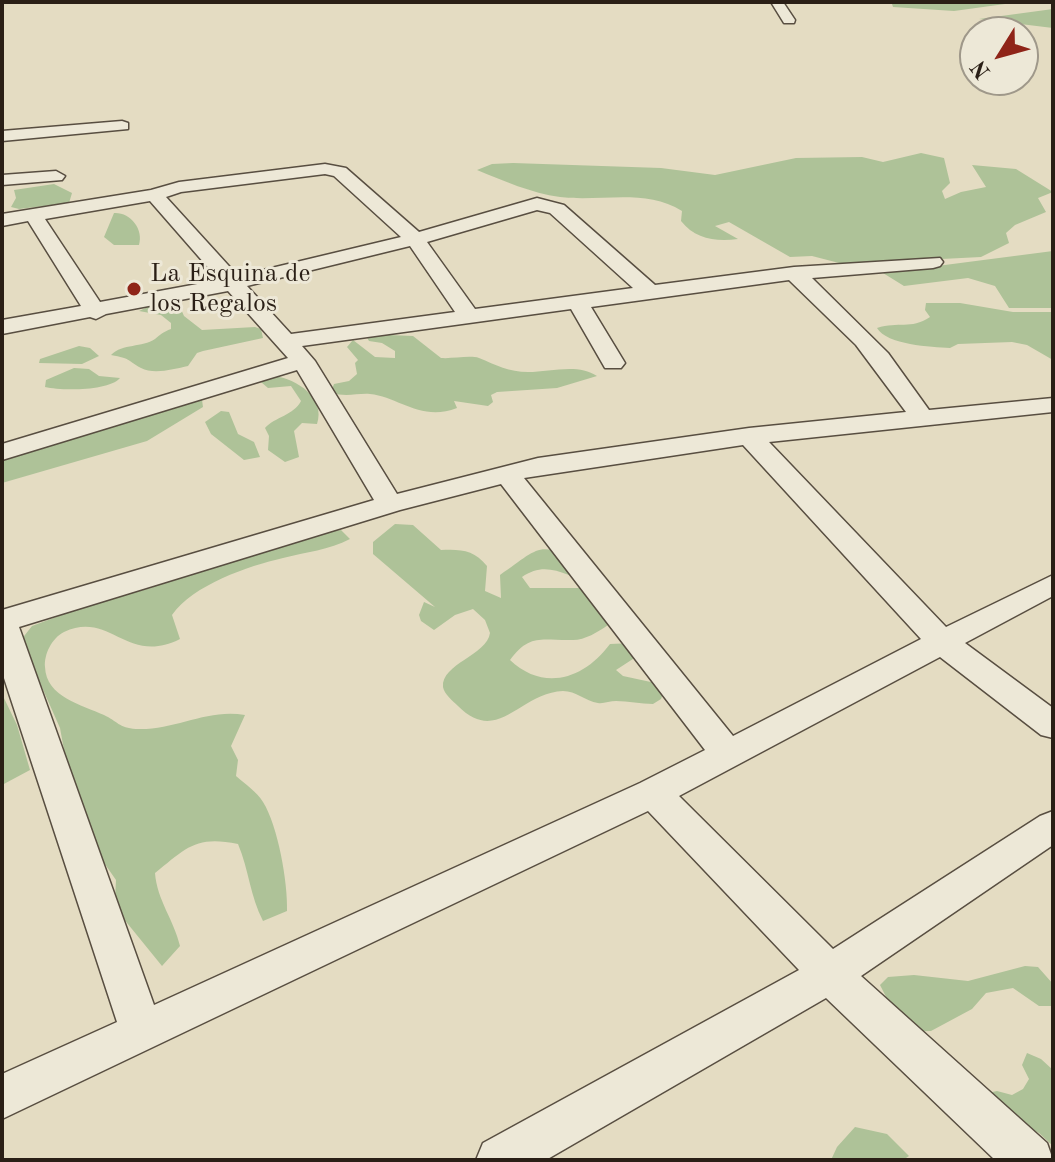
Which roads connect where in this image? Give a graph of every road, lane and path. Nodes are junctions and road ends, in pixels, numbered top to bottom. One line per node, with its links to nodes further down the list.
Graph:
1 (777, 2): 2 (street)
2 (789, 20)
3 (122, 126): 4 (street)
4 (2, 136)
5 (56, 176): 6 (street)
6 (2, 180)
7 (154, 195): 8 (street); 10 (street); 13 (street)
8 (33, 215): 9 (street); 16 (street)
9 (2, 220)
10 (415, 239): 13 (street); 14 (street); 17 (street)
11 (933, 262): 12 (street)
12 (794, 273): 14 (street); 22 (street)
13 (235, 283): 16 (street); 19 (street)
14 (650, 292): 15 (street)
15 (577, 301): 17 (street); 20 (street)
16 (96, 312): 18 (street)
17 (468, 315): 19 (street)
18 (2, 327)
19 (295, 351): 24 (street); 26 (street)
20 (613, 363)
21 (1053, 405): 22 (street)
22 (922, 418): 23 (street)
23 (749, 436): 25 (street); 29 (street)
24 (2, 452)
25 (507, 474): 26 (street); 31 (street)
26 (390, 504): 28 (street)
27 (1053, 584): 29 (street)
28 (2, 622): 35 (street)
29 (942, 642): 30 (street); 31 (street)
30 (1053, 726)
31 (728, 754): 32 (street)
32 (653, 793): 34 (street); 35 (street)
33 (1053, 826): 34 (street)
34 (830, 974): 37 (street); 38 (street)
35 (142, 1031): 36 (street)
36 (2, 1097)
37 (500, 1160)
38 (1030, 1160)

